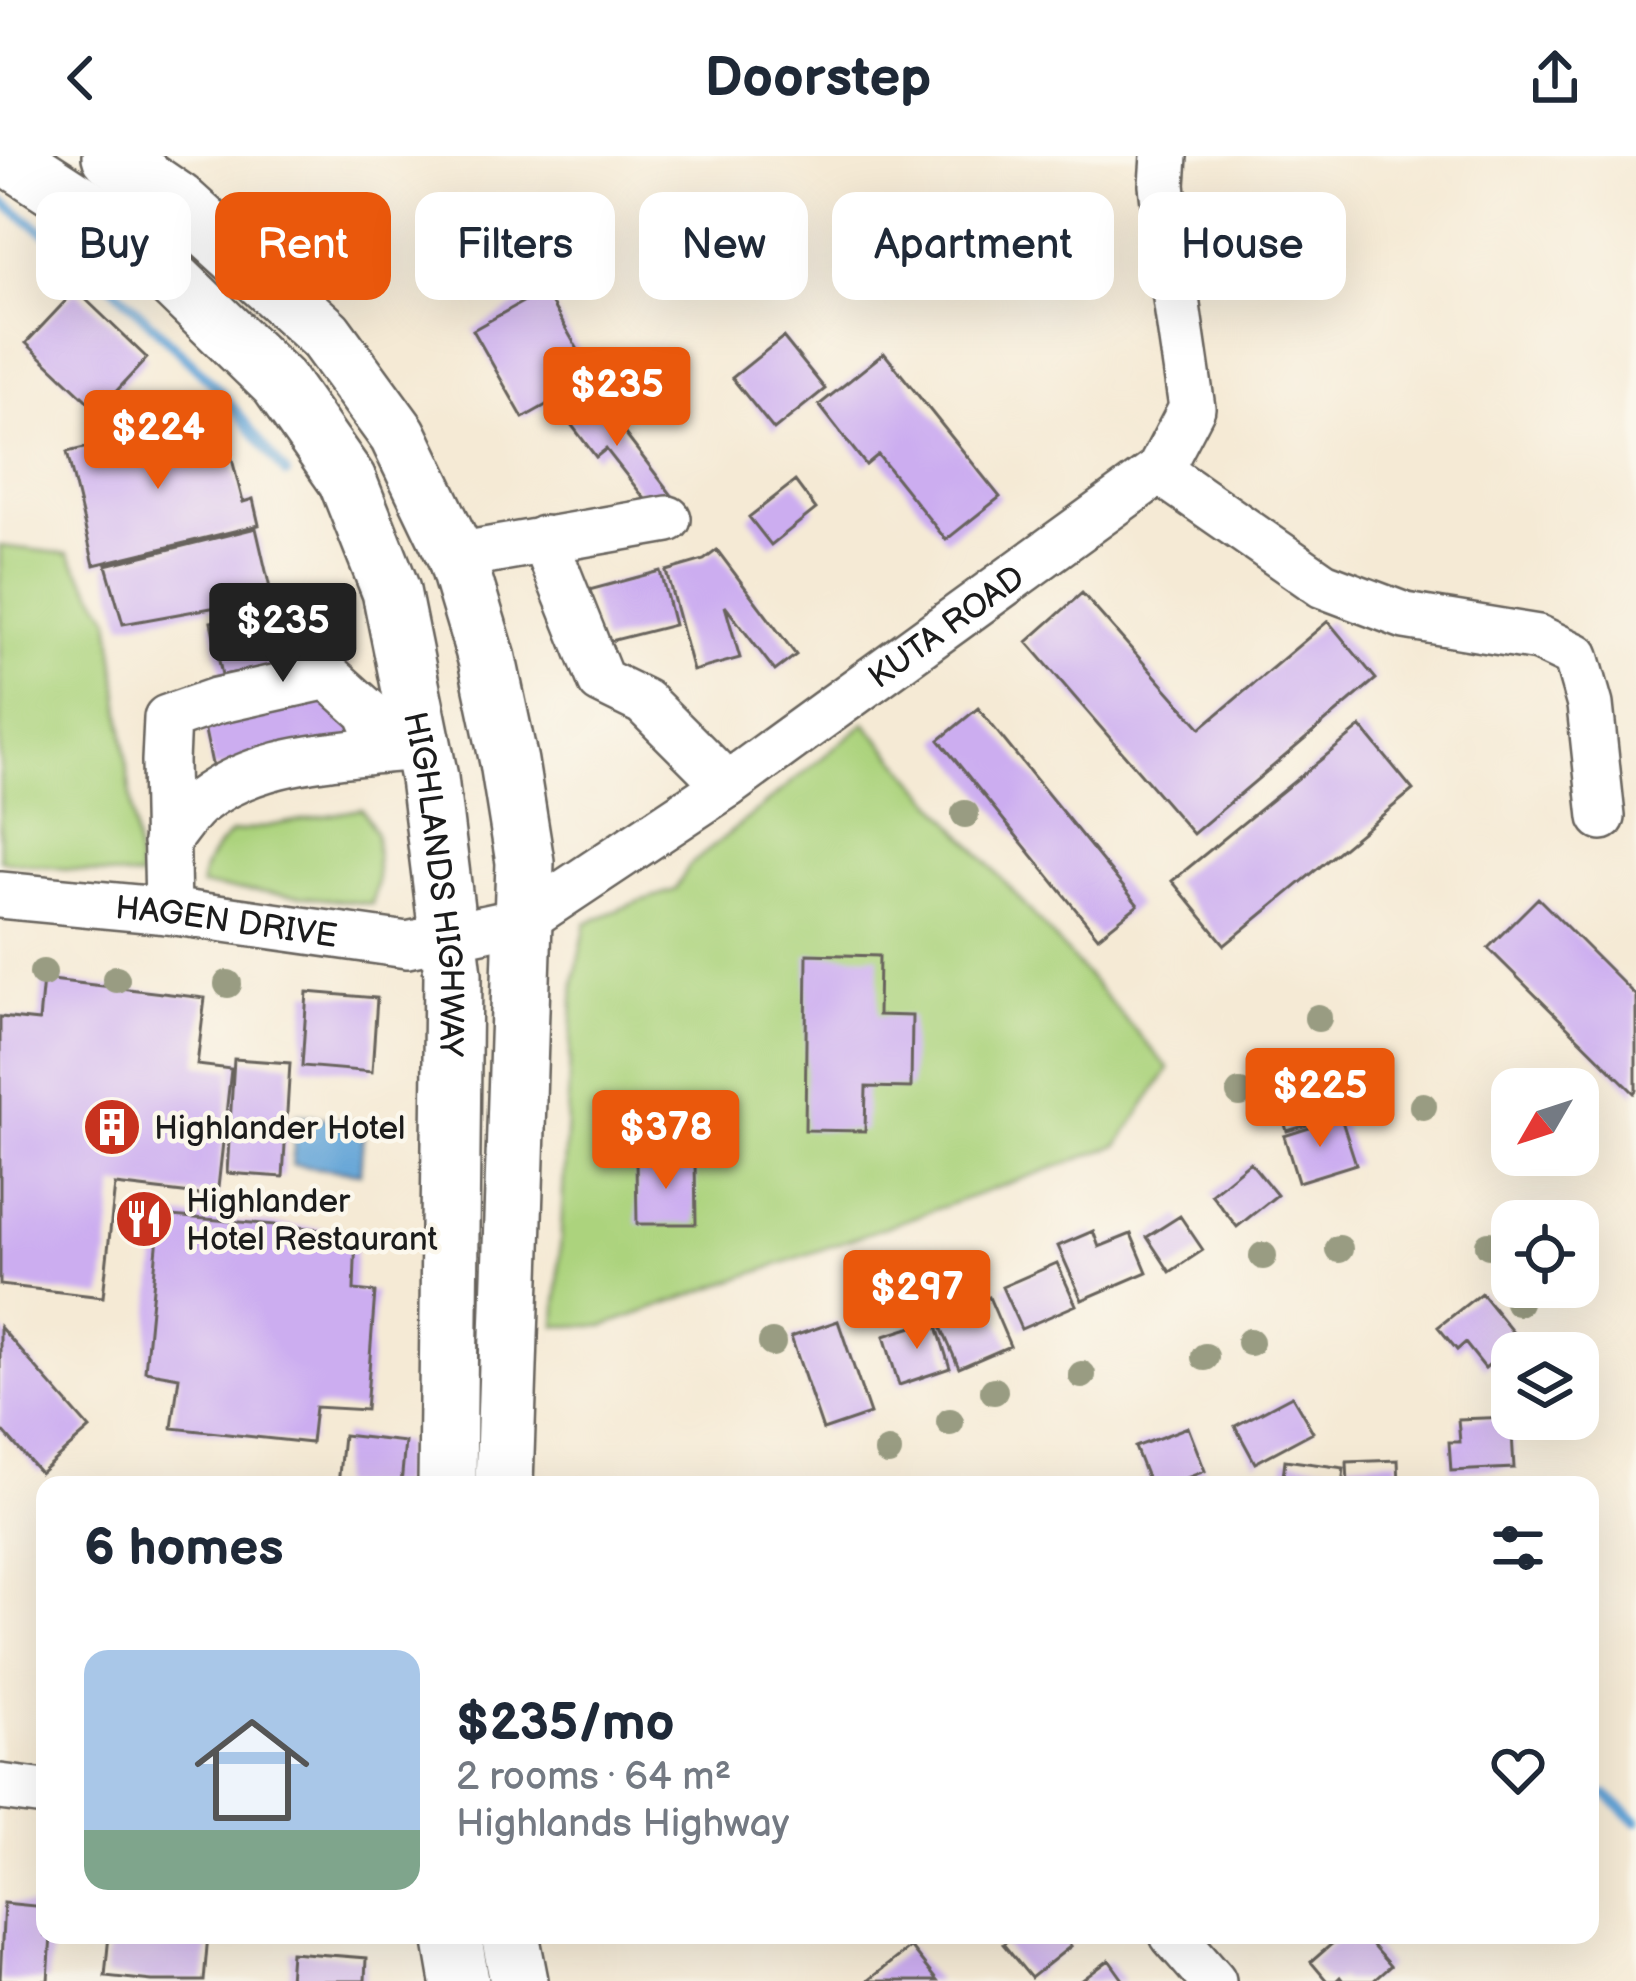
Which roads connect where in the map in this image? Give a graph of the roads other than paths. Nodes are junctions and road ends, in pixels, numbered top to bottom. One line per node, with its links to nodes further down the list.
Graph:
1 (8, 156): 8 (main road, HIGHLANDS HIGHWAY)
2 (111, 156): 7 (main road)
3 (1164, 156): 4 (street, KUTA ROAD)
4 (1160, 471): 9 (street, KUTA ROAD); 10 (street)
5 (668, 519): 6 (street)
6 (544, 539): 7 (street); 9 (street)
7 (455, 556): 14 (main road)
8 (403, 748): 11 (street); 11 (street); 15 (main road, HIGHLANDS HIGHWAY)
9 (727, 785): 14 (street, KUTA ROAD)
10 (1603, 817)
11 (166, 842): 13 (street)
12 (0, 895): 13 (street, HAGEN DRIVE)
13 (168, 911): 15 (street, HAGEN DRIVE)
14 (524, 920): 15 (street, KUTA ROAD); 17 (main road)
15 (449, 936): 16 (main road, HIGHLANDS HIGHWAY)
16 (447, 1476)
17 (505, 1476)
18 (0, 1787): 19 (street)
19 (36, 1792)
20 (454, 1944): 23 (main road)
21 (512, 1944): 24 (main road)
22 (1181, 1944): 25 (street)
23 (460, 1981)
24 (519, 1981)
25 (1213, 1981)

